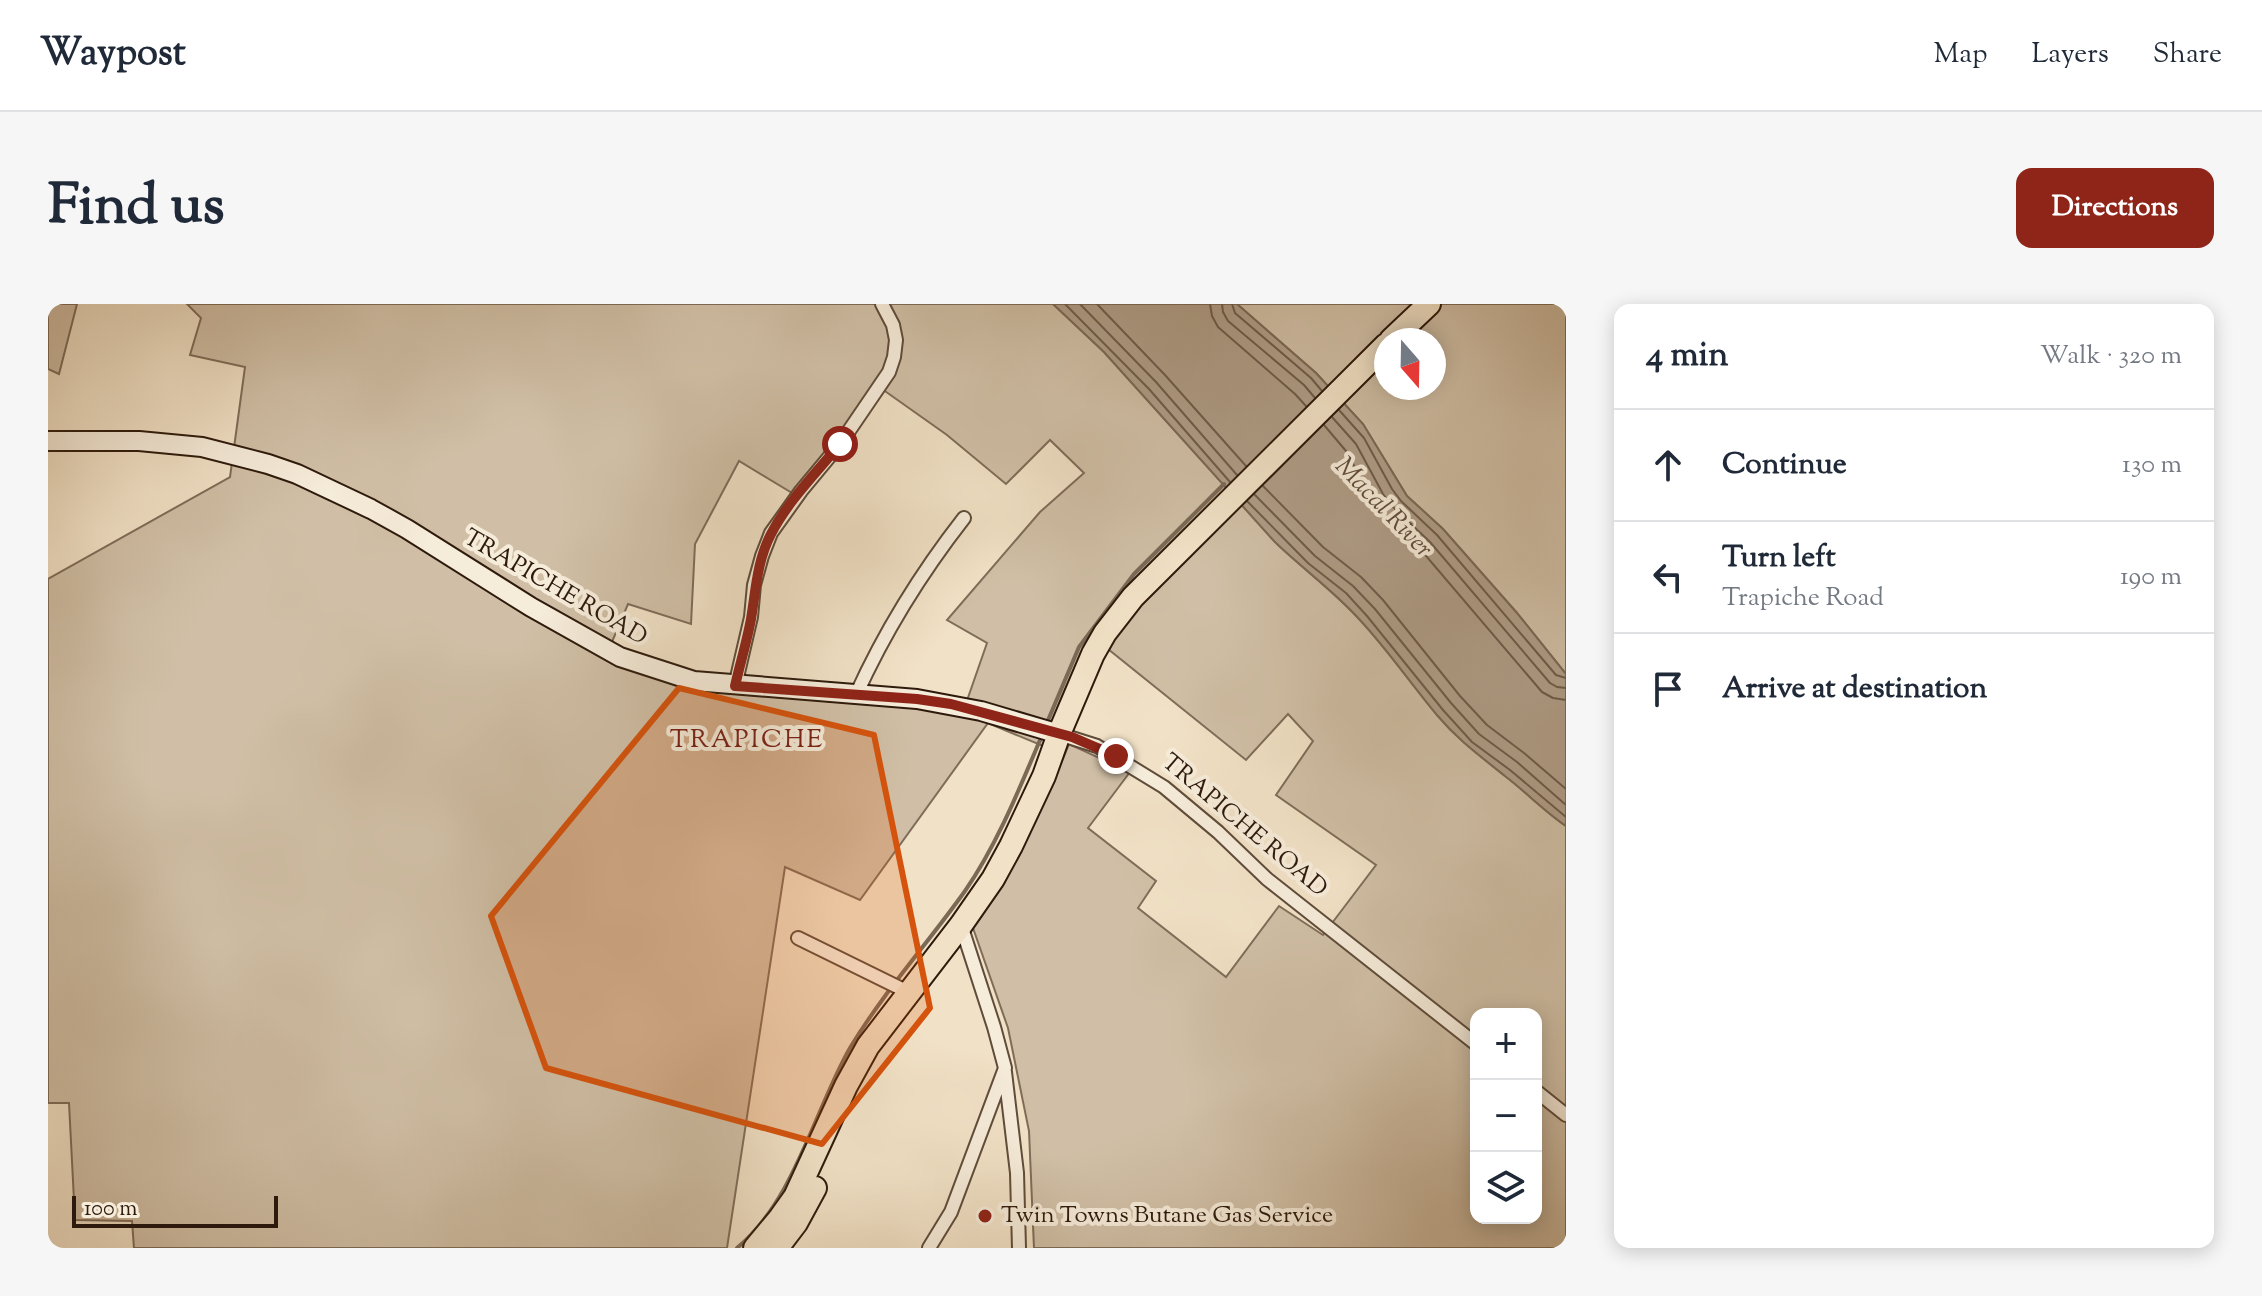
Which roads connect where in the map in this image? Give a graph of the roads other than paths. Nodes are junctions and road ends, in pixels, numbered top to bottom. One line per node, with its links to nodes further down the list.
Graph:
1 (882, 304): 7 (street)
2 (1429, 304): 3 (highway)
3 (1404, 328)
4 (1374, 357): 9 (highway)
5 (48, 441): 7 (street, TRAPICHE ROAD)
6 (964, 518): 8 (street)
7 (735, 686): 8 (street, TRAPICHE ROAD)
8 (856, 695): 9 (street, TRAPICHE ROAD)
9 (1059, 734): 10 (highway); 13 (street, TRAPICHE ROAD)
10 (961, 925): 12 (highway); 14 (street)
11 (798, 938): 12 (street)
12 (909, 995): 17 (highway)
13 (1470, 1039)
14 (1005, 1068): 18 (street); 19 (street)
15 (1542, 1096): 16 (street)
16 (1566, 1115)
17 (775, 1243)
18 (929, 1248)
19 (1019, 1248)

